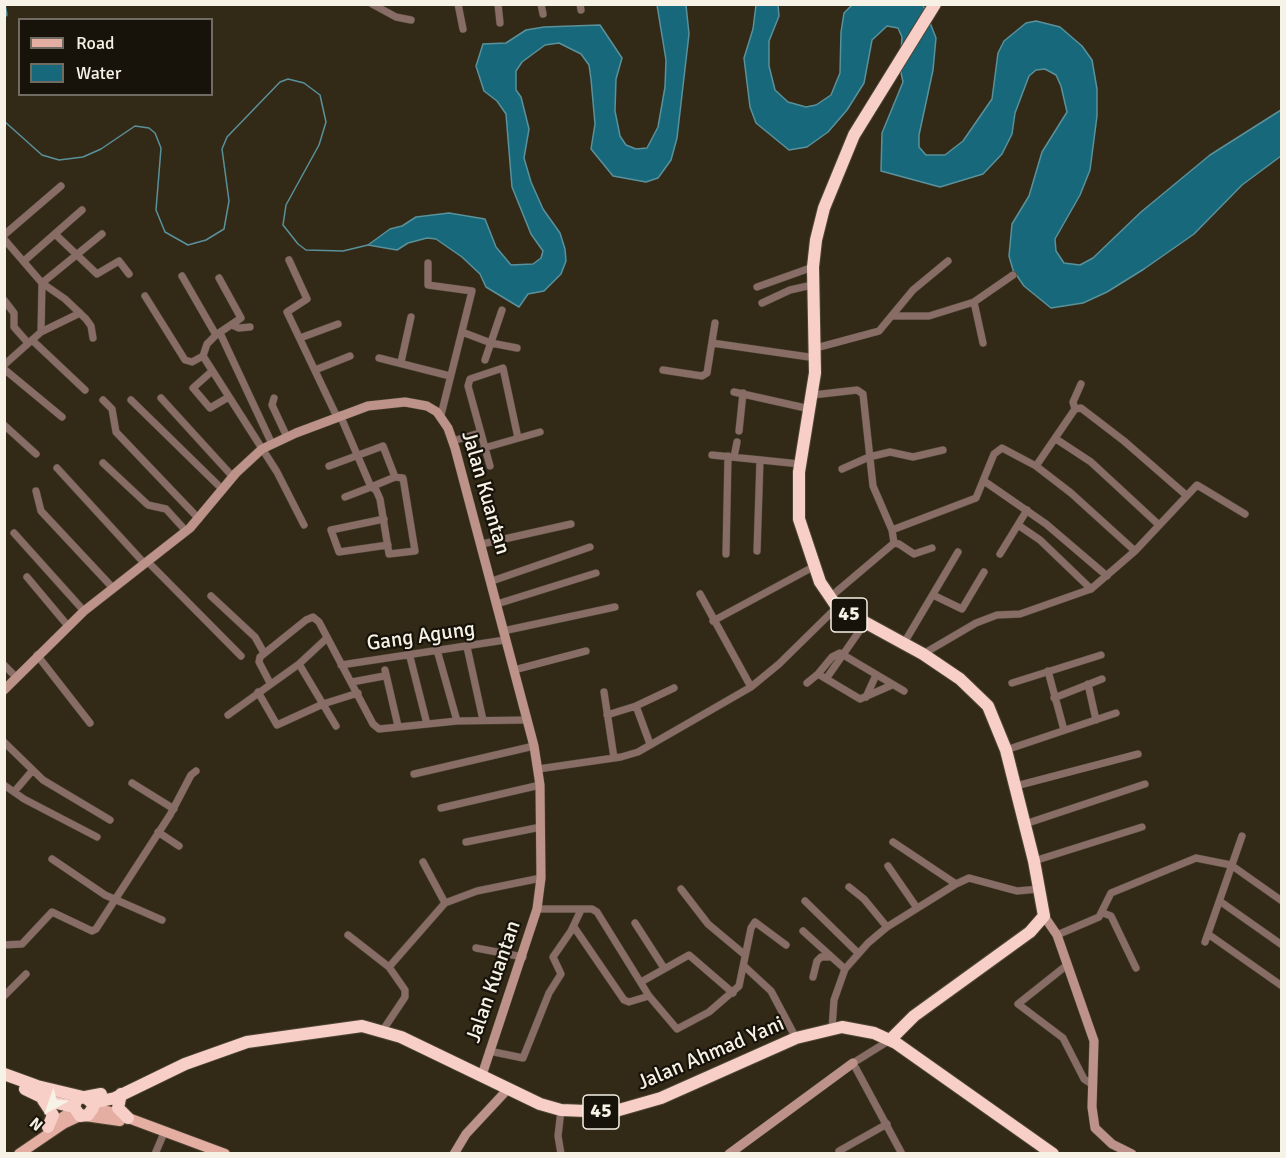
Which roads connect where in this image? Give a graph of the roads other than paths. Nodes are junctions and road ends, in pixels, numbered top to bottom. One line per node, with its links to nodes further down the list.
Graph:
1 (372, 4): 7 (street)
2 (458, 4): 9 (street)
3 (498, 4): 8 (street)
4 (541, 4): 6 (street)
5 (934, 5): 20 (highway, 45)
6 (543, 14)
7 (411, 20)
8 (500, 23)
9 (463, 28)
10 (61, 186): 14 (street)
11 (82, 210): 12 (street)
12 (55, 234): 15 (street); 17 (street)
13 (102, 234): 15 (street)
14 (4, 237): 17 (street)
15 (77, 255): 21 (street); 25 (street)
16 (289, 260): 44 (street)
17 (24, 261): 25 (street)
18 (948, 261): 34 (street)
19 (428, 263): 41 (street)
20 (813, 267): 26 (highway, 45); 27 (street)
21 (129, 274)
22 (1013, 275): 30 (street)
23 (182, 276): 42 (street)
24 (219, 278): 38 (street)
25 (42, 284): 33 (street); 40 (street)
26 (812, 285): 31 (street); 50 (highway, 45)
27 (758, 287)
28 (145, 296): 51 (street)
29 (4, 300): 45 (street)
30 (974, 302): 34 (street); 48 (street)
31 (762, 303)
32 (502, 310): 46 (street)
33 (80, 313): 40 (street); 43 (street)
34 (893, 316): 50 (street)
35 (411, 317): 55 (street)
36 (715, 323): 47 (street)
37 (338, 324): 44 (street)
38 (232, 325): 39 (street); 42 (street)
39 (250, 327)
40 (41, 332): 45 (street)
41 (462, 332): 46 (street); 60 (street)
42 (218, 334): 51 (street); 85 (street)
43 (93, 338)
44 (300, 338): 57 (street)
45 (30, 342): 56 (street); 62 (street)
46 (491, 343): 49 (street); 54 (street)
47 (712, 343): 50 (street); 58 (street)
48 (983, 343)
49 (517, 348)
50 (816, 353): 65 (highway, 45)
51 (203, 356): 59 (street)
52 (350, 356): 57 (street)
53 (379, 358): 55 (street)
54 (485, 360)
55 (401, 362): 60 (street)
56 (4, 367): 75 (street)
57 (315, 370): 74 (street)
58 (663, 370)
59 (211, 372): 67 (street); 67 (street)
60 (450, 376): 73 (street)
61 (1081, 384): 72 (street)
62 (86, 390)
63 (734, 392): 64 (street)
64 (743, 393): 71 (street); 77 (street)
65 (813, 395): 71 (highway, 45); 93 (street)
66 (161, 398): 102 (street)
67 (227, 398): 87 (street)
68 (274, 398): 80 (street)
69 (103, 400): 112 (street)
70 (131, 400): 106 (street)
71 (810, 409): 96 (highway, 45)
72 (1075, 409): 82 (street); 108 (street)
73 (441, 415): 74 (street, Jalan Kuantan); 83 (street, Jalan Kuantan)
74 (338, 416): 80 (street, Jalan Kuantan); 91 (street)
75 (62, 417)
76 (4, 425): 89 (street)
77 (739, 431)
78 (540, 432): 81 (street)
79 (479, 433): 81 (street); 83 (street); 86 (street)
80 (286, 437): 85 (street, Jalan Kuantan)
81 (518, 438): 86 (street)
82 (1056, 439): 99 (street); 117 (street)
83 (453, 441): 122 (street, Jalan Kuantan)
84 (737, 442): 92 (street)
85 (272, 444): 87 (street, Jalan Kuantan)
86 (484, 448): 98 (street)
87 (262, 449): 102 (street, Jalan Kuantan); 115 (street)
88 (944, 450): 93 (street)
89 (36, 454)
90 (712, 455): 92 (street)
91 (357, 456): 97 (street); 103 (street); 105 (street)
92 (731, 457): 94 (street); 129 (street)
93 (869, 457): 101 (street); 118 (street)
94 (760, 460): 96 (street); 126 (street)
95 (103, 463): 119 (street)
96 (800, 464): 132 (highway, 45)
97 (329, 466)
98 (490, 466)
99 (1036, 466): 104 (street); 127 (street)
100 (57, 468): 131 (street)
101 (842, 469)
102 (233, 477): 106 (street, Jalan Kuantan)
103 (395, 477): 105 (street); 123 (street)
104 (984, 481): 110 (street); 118 (street)
105 (371, 487): 109 (street); 113 (street)
106 (222, 489): 112 (street, Jalan Kuantan)
107 (36, 491): 138 (street)
108 (1186, 495): 111 (street); 117 (street)
109 (345, 497)
110 (1027, 510): 116 (street); 135 (street)
111 (1245, 514)
112 (199, 519): 119 (street, Jalan Kuantan)
113 (384, 519): 123 (street); 123 (street)
114 (571, 524): 122 (street)
115 (304, 525)
116 (1018, 525): 130 (street); 139 (street)
117 (1159, 525): 127 (street)
118 (892, 530): 121 (street)
119 (186, 531): 131 (street, Jalan Kuantan)
120 (14, 533): 146 (street)
121 (894, 543): 125 (street); 143 (street)
122 (482, 544): 137 (street, Jalan Kuantan)
123 (388, 545)
124 (590, 547): 137 (street)
125 (932, 548)
126 (757, 550)
127 (1136, 551): 135 (street)
128 (958, 552): 141 (street)
129 (726, 554)
130 (1000, 554)
131 (145, 562): 138 (street, Jalan Kuantan); 162 (street)
132 (813, 567): 143 (highway, 45); 147 (street)
133 (984, 572): 141 (street)
134 (596, 573): 144 (street)
135 (1107, 576): 139 (street)
136 (27, 577): 149 (street)
137 (492, 581): 144 (street, Jalan Kuantan)
138 (112, 587): 146 (street, Jalan Kuantan)
139 (1091, 589): 159 (street)
140 (700, 594): 147 (street)
141 (933, 595): 152 (street)
142 (210, 596): 156 (street)
143 (833, 602): 148 (highway, 45); 179 (street)
144 (497, 604): 150 (street, Jalan Kuantan)
145 (615, 608): 150 (street, Gang Agung)
146 (84, 611): 149 (street, Jalan Kuantan)
147 (713, 621): 179 (street)
148 (865, 623): 152 (highway, 45); 158 (street)
149 (68, 626): 160 (street, Jalan Kuantan)
150 (504, 635): 153 (street, Gang Agung); 166 (street, Jalan Kuantan)
151 (327, 638): 156 (street); 163 (street); 165 (street)
152 (904, 643): 159 (highway, 45)
153 (467, 647): 154 (street, Gang Agung); 193 (street)
154 (437, 650): 157 (street, Gang Agung); 196 (street)
155 (586, 651): 166 (street)
156 (264, 653): 176 (street)
157 (409, 653): 165 (street, Gang Agung); 198 (street)
158 (843, 654): 168 (street); 169 (street); 171 (street)
159 (923, 654): 205 (highway, 45)
160 (38, 655): 170 (street, Jalan Kuantan); 197 (street)
161 (1101, 655): 167 (street)
162 (241, 656)
163 (299, 664): 176 (street); 188 (street)
164 (4, 665): 170 (street)
165 (341, 665): 173 (street)
166 (514, 670): 194 (street, Jalan Kuantan)
167 (1048, 671): 175 (street); 187 (street)
168 (818, 674): 171 (street); 174 (street)
169 (876, 675): 178 (street); 186 (street)
170 (16, 677): 181 (street, Jalan Kuantan)
171 (826, 678): 186 (street)
172 (1102, 679): 177 (street)
173 (352, 682): 185 (street); 200 (street)
174 (807, 683)
175 (1012, 683)
176 (270, 684): 182 (street)
177 (1088, 684): 187 (street); 195 (street)
178 (892, 685): 184 (street); 186 (street)
179 (750, 687): 203 (street)
180 (674, 688): 189 (street)
181 (4, 690)
182 (258, 692): 188 (street); 191 (street)
183 (604, 692): 192 (street)
184 (904, 692)
185 (358, 693): 188 (street); 200 (street)
186 (866, 698)
187 (1054, 698): 201 (street)
188 (323, 704): 199 (street)
189 (636, 706): 192 (street); 203 (street)
190 (1116, 713): 195 (street)
191 (228, 715)
192 (608, 715): 207 (street)
193 (483, 720): 194 (street); 196 (street)
194 (526, 720): 204 (street, Jalan Kuantan)
195 (1096, 720): 201 (street)
196 (457, 721): 198 (street)
197 (90, 723)
198 (427, 724): 200 (street)
199 (336, 726)
200 (398, 726)
201 (1064, 730): 205 (street)
202 (4, 742): 209 (street)
203 (650, 744): 207 (street)
204 (534, 746): 208 (street, Jalan Kuantan); 211 (street)
205 (1006, 750): 216 (highway, 45)
206 (1138, 754): 216 (street)
207 (614, 758): 208 (street)
208 (538, 769): 215 (street, Jalan Kuantan)
209 (32, 771): 217 (street); 220 (street)
210 (196, 771): 218 (street)
211 (414, 774)
212 (132, 783): 218 (street)
213 (1145, 784): 221 (street)
214 (4, 785): 217 (street)
215 (540, 785): 219 (street); 222 (street, Jalan Kuantan)
216 (1016, 786): 221 (highway, 45)
217 (14, 792): 226 (street)
218 (174, 808): 224 (street)
219 (441, 808)
220 (110, 820)
221 (1025, 824): 231 (highway, 45)
222 (541, 827): 227 (street); 235 (street, Jalan Kuantan)
223 (1142, 827): 231 (street)
224 (158, 832): 229 (street); 240 (street)
225 (1242, 836): 234 (street)
226 (97, 837)
227 (466, 842)
228 (893, 842): 236 (street)
229 (179, 846)
230 (52, 859): 240 (street)
231 (1034, 861): 238 (highway, 45)
232 (423, 862): 244 (street)
233 (888, 866): 245 (street)
234 (1231, 866): 242 (street); 243 (street); 248 (street)
235 (541, 878): 244 (street); 246 (street, Jalan Kuantan)
236 (956, 884): 238 (street); 245 (street)
237 (849, 887): 253 (street)
238 (1040, 889): 249 (highway, 45)
239 (681, 890): 264 (street)
240 (115, 898): 250 (street); 259 (street)
241 (805, 901): 263 (street)
242 (1281, 901)
243 (1221, 902): 255 (street); 261 (street)
244 (445, 903): 269 (street)
245 (917, 908): 253 (street)
246 (537, 909): 247 (street); 265 (street, Jalan Kuantan)
247 (581, 910): 252 (street); 275 (street)
248 (1103, 913): 257 (street); 271 (street)
249 (1044, 916): 257 (street); 283 (highway)
250 (162, 920)
251 (635, 923): 270 (street)
252 (574, 927): 279 (street); 284 (street)
253 (887, 927): 263 (street)
254 (803, 931): 266 (street)
255 (1208, 934): 258 (street); 276 (street)
256 (348, 935): 269 (street)
257 (1057, 935): 267 (street)
258 (1205, 942)
259 (4, 945)
260 (786, 945): 264 (street)
261 (1281, 945)
262 (476, 948): 265 (street)
263 (858, 953): 272 (street)
264 (745, 955): 268 (street)
265 (523, 957): 284 (street, Jalan Kuantan)
266 (830, 957): 272 (street); 274 (street)
267 (1067, 965): 289 (street); 289 (street)
268 (744, 966): 277 (street); 282 (street)
269 (389, 967): 281 (street)
270 (664, 968): 275 (street); 277 (street)
271 (1136, 968)
272 (845, 969): 280 (street)
273 (26, 974): 278 (street)
274 (813, 977)
275 (641, 982): 279 (street)
276 (1280, 989)
277 (733, 993): 279 (street)
278 (4, 996)
279 (650, 996)
280 (832, 1028): 282 (highway, Jalan Ahmad Yani / 45); 283 (highway, Jalan Ahmad Yani / 45)
281 (383, 1030): 287 (highway, Jalan Ahmad Yani / 45); 292 (highway, Jalan Ahmad Yani / 45)
282 (796, 1038): 294 (highway, Jalan Ahmad Yani / 45)
283 (890, 1040): 285 (street); 309 (highway, Jalan Ahmad Yani / 45)
284 (489, 1051): 287 (street, Jalan Kuantan)
285 (853, 1064): 297 (street); 307 (street)
286 (4, 1074): 290 (highway)
287 (482, 1075): 291 (highway, Jalan Ahmad Yani / 45)
288 (4, 1080): 290 (highway)
289 (1093, 1085): 310 (street)
290 (36, 1090): 293 (highway); 293 (highway); 298 (highway)
291 (507, 1090): 294 (highway, Jalan Ahmad Yani / 45); 305 (street)
292 (120, 1094): 293 (highway, Jalan Ahmad Yani); 295 (highway); 296 (highway)
293 (85, 1105): 295 (main road); 298 (main road); 299 (main road); 302 (main road)
294 (561, 1110): 306 (street)
295 (115, 1113): 296 (main road)
296 (128, 1118): 299 (main road)
297 (887, 1124): 301 (street); 308 (street)
298 (48, 1126): 302 (main road)
299 (152, 1129): 300 (main road)
300 (164, 1133): 303 (street); 304 (main road)
301 (839, 1151)
302 (19, 1154)
303 (155, 1154)
304 (225, 1154)
305 (454, 1154)
306 (561, 1154)
307 (729, 1154)
308 (902, 1154)
309 (1053, 1154)
310 (1132, 1154)

